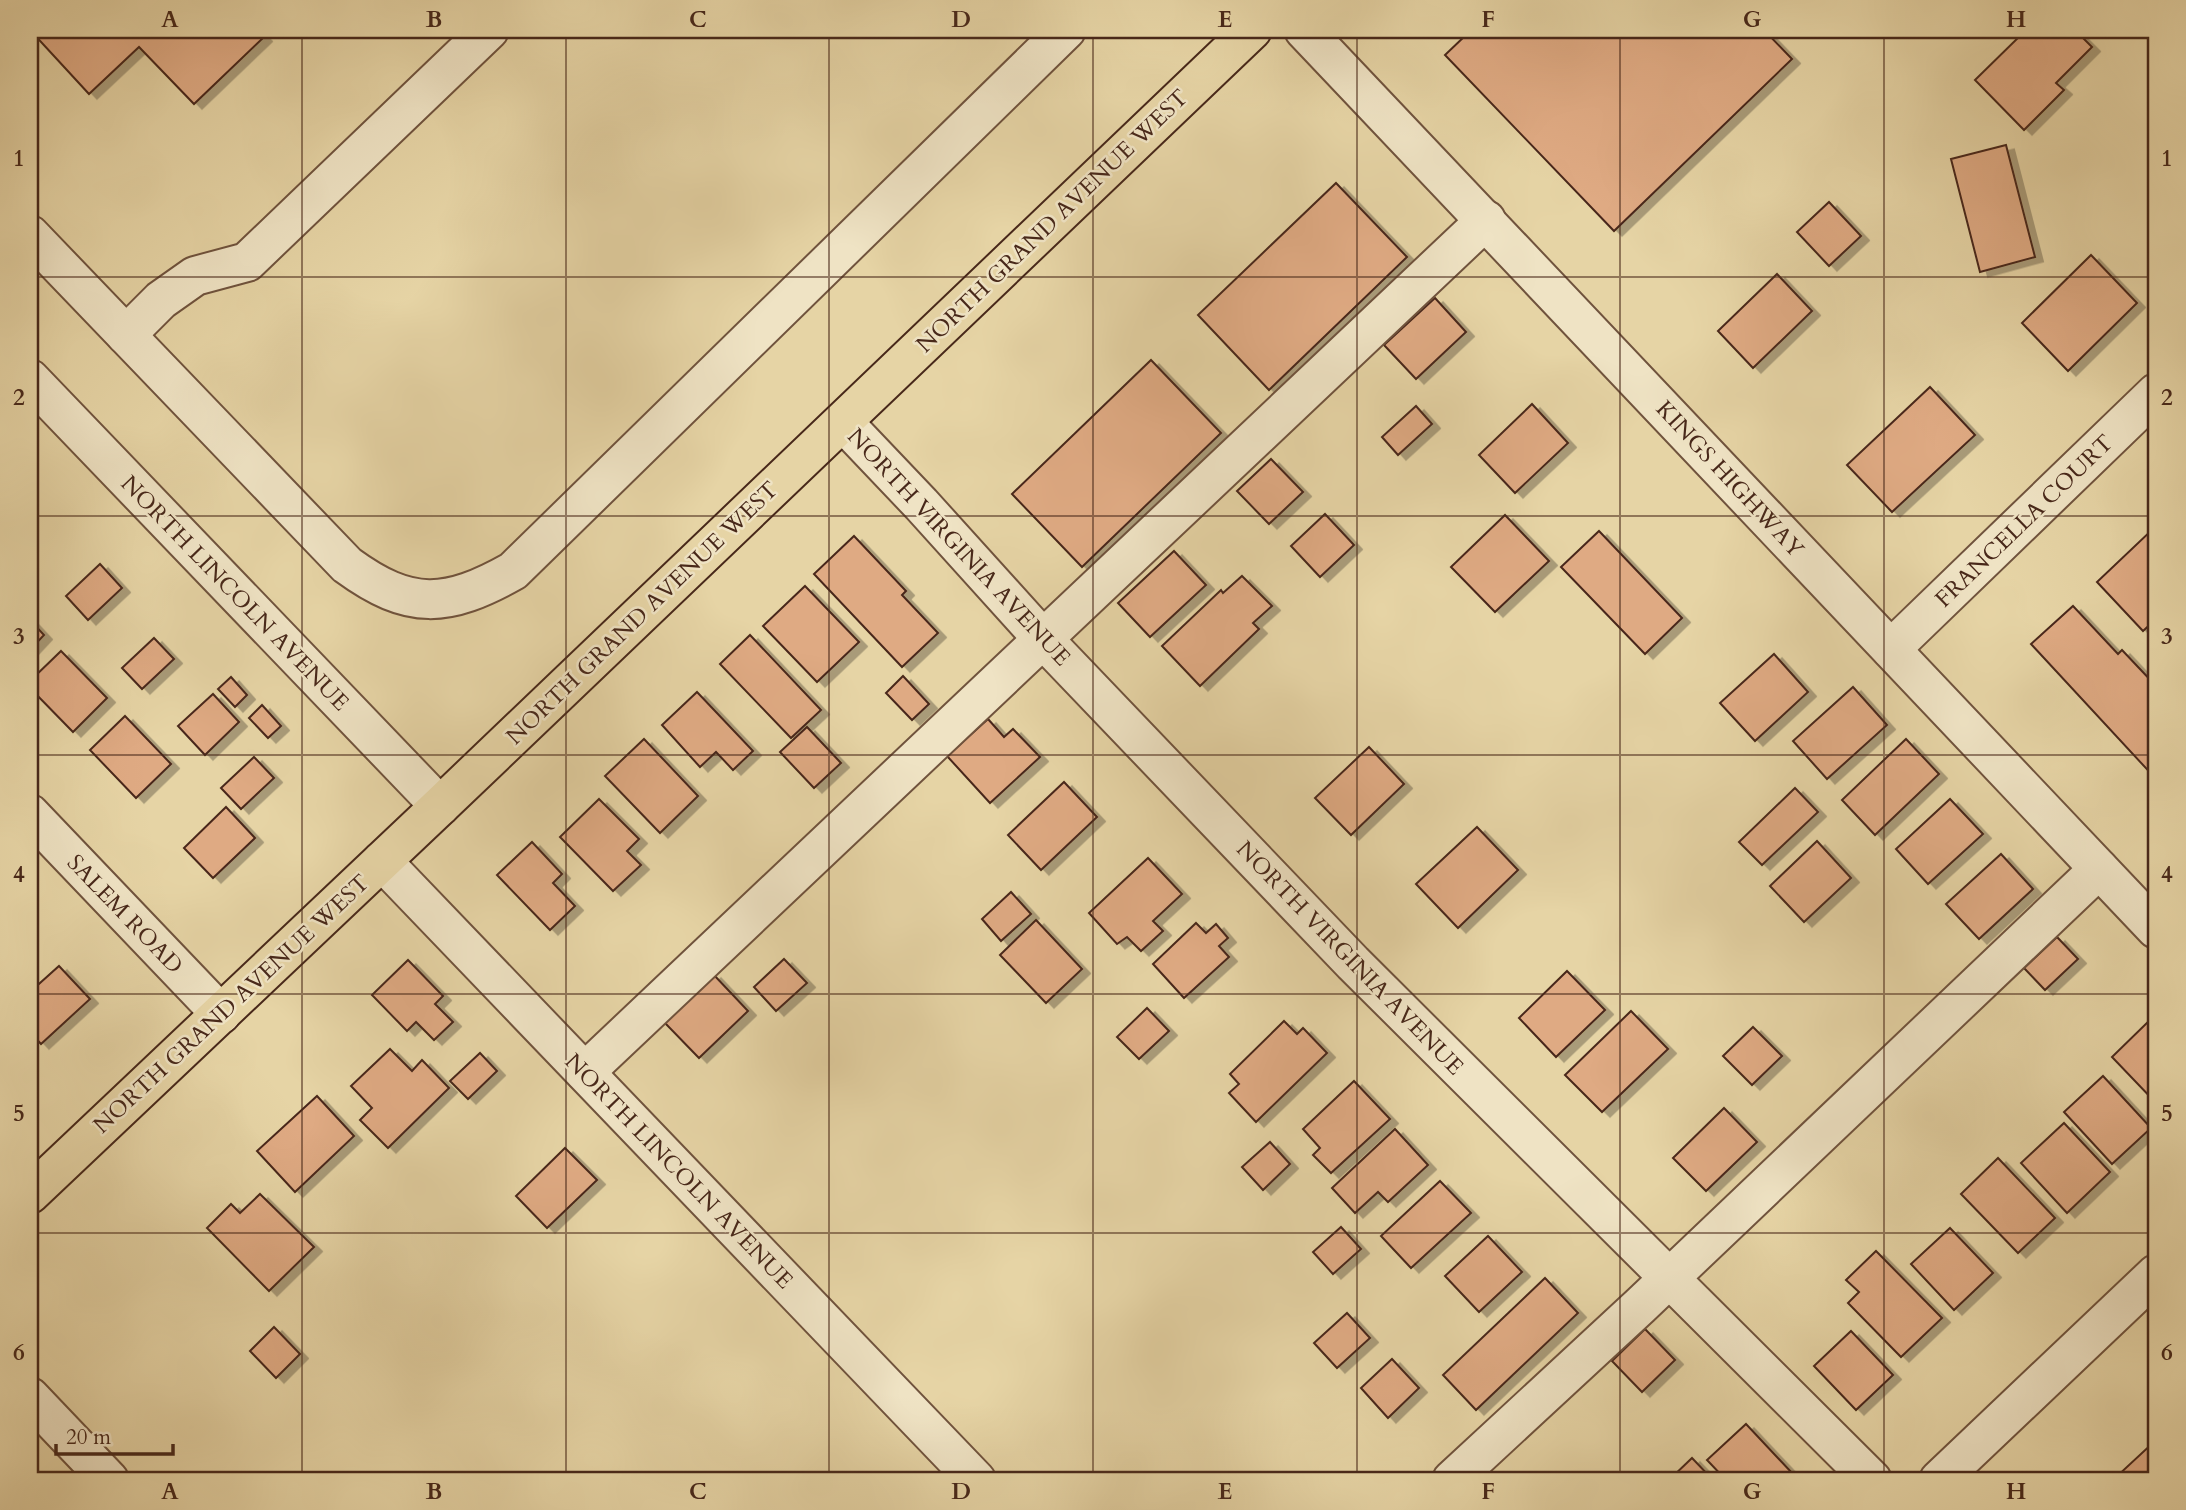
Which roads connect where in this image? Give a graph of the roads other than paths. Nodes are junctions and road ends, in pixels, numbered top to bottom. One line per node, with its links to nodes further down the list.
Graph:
1 (489, 30): 7 (street)
2 (1066, 30): 7 (street)
3 (1252, 30): 10 (main road, NORTH GRAND AVENUE WEST)
4 (1304, 30): 5 (street, KINGS HIGHWAY)
5 (1486, 220): 11 (street); 12 (street, KINGS HIGHWAY)
6 (30, 235): 7 (street)
7 (125, 335)
8 (30, 379): 13 (street, NORTH LINCOLN AVENUE)
9 (2156, 393): 12 (street, FRANCELLA COURT)
10 (843, 422): 11 (street, NORTH VIRGINIA AVENUE); 13 (main road, NORTH GRAND AVENUE WEST)
11 (1043, 639): 19 (street); 22 (street, NORTH VIRGINIA AVENUE)
12 (1891, 649): 16 (street, KINGS HIGHWAY)
13 (440, 806): 15 (main road, NORTH GRAND AVENUE WEST)
14 (30, 814): 18 (street, SALEM ROAD)
15 (382, 861): 18 (main road, NORTH GRAND AVENUE WEST); 19 (street, NORTH LINCOLN AVENUE)
16 (2099, 869): 17 (street, KINGS HIGHWAY); 22 (street)
17 (2156, 929)
18 (221, 1014): 20 (main road, NORTH GRAND AVENUE WEST)
19 (584, 1072): 25 (street, NORTH LINCOLN AVENUE)
20 (30, 1194)
21 (2156, 1274): 28 (street)
22 (1669, 1279): 26 (street); 27 (street, NORTH VIRGINIA AVENUE)
23 (30, 1397): 24 (street)
24 (109, 1480)
25 (976, 1480)
26 (1452, 1480)
27 (1872, 1480)
28 (1939, 1480)

